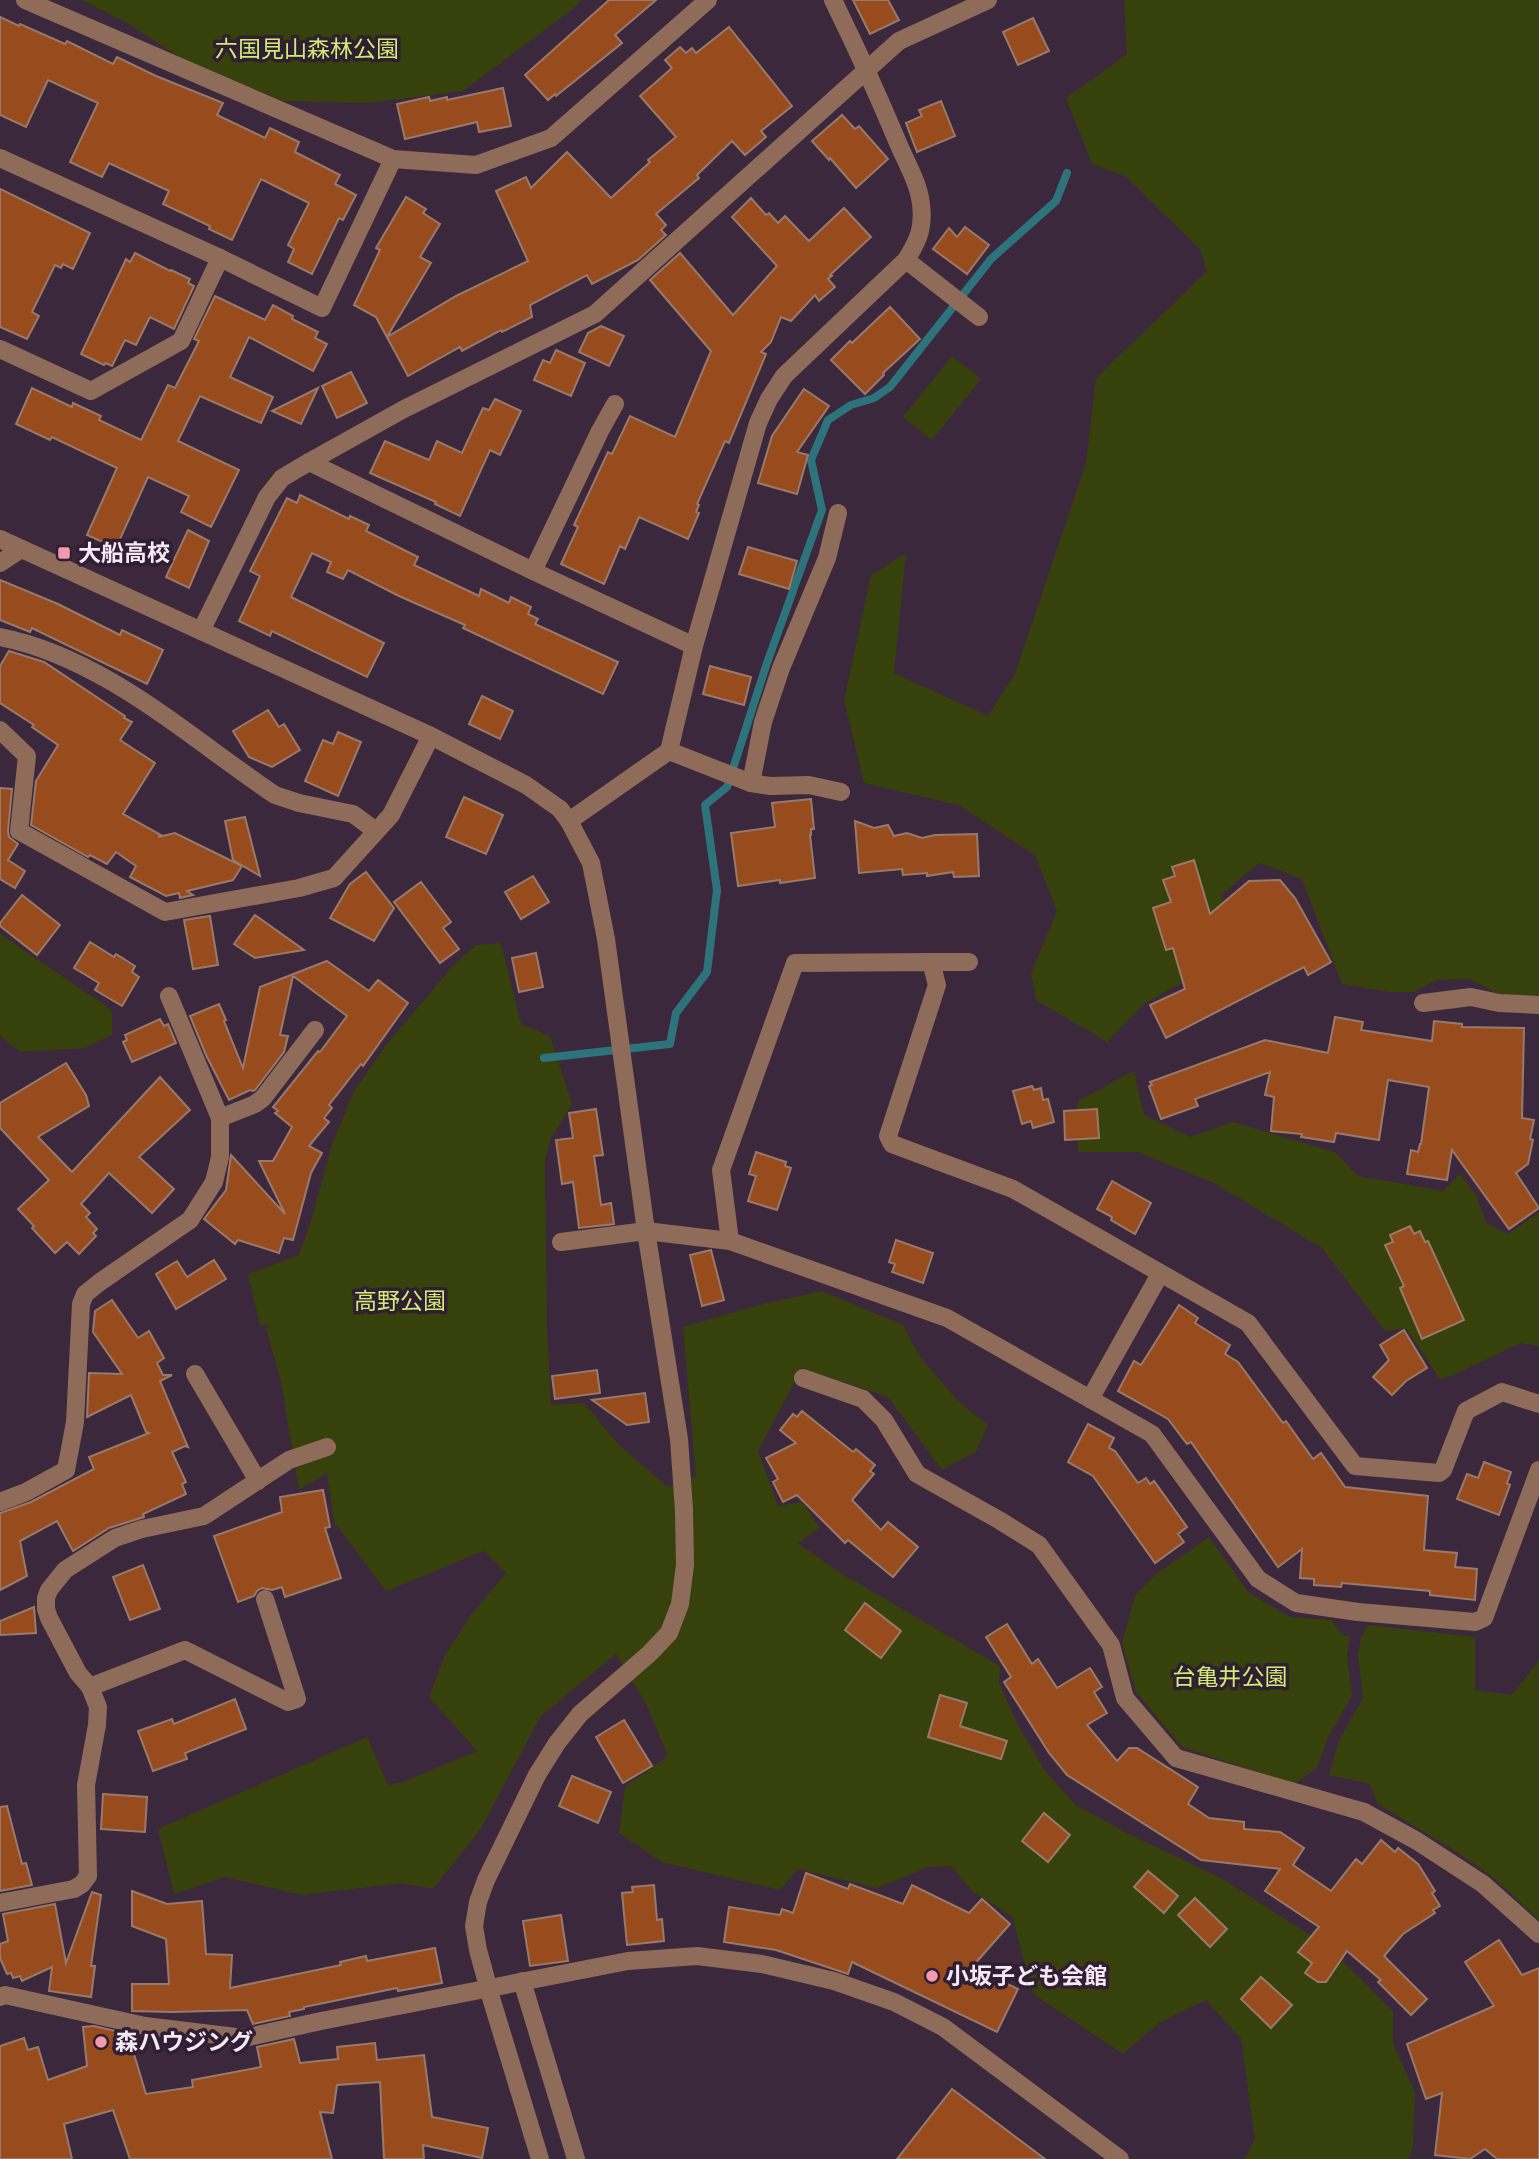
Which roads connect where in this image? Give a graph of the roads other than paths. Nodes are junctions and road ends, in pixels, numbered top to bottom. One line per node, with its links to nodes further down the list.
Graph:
1 (25, 0): 7 (street)
2 (708, 0): 7 (street)
3 (833, 0): 5 (street)
4 (988, 0): 5 (street)
5 (867, 70): 9 (street); 13 (street)
6 (0, 158): 8 (street)
7 (393, 159): 8 (street)
8 (220, 258): 11 (street)
9 (906, 260): 10 (street); 21 (street)
10 (979, 317)
11 (0, 349)
12 (615, 404): 18 (street)
13 (309, 462): 18 (street); 19 (street)
14 (838, 513): 25 (street)
15 (0, 539): 16 (street)
16 (21, 549): 17 (street); 19 (street)
17 (0, 563)
18 (533, 571): 21 (street)
19 (201, 631): 23 (street)
20 (0, 637): 28 (street)
21 (694, 646): 24 (street)
22 (0, 730): 28 (street)
23 (431, 736): 27 (street); 28 (street)
24 (669, 751): 25 (street); 27 (street)
25 (751, 783): 26 (street)
26 (841, 792)
27 (569, 821): 36 (street)
28 (376, 831)
29 (931, 962): 30 (street); 38 (street); 39 (street)
30 (969, 962)
31 (170, 996): 35 (street)
32 (1423, 1003): 33 (street)
33 (1539, 1005)
34 (314, 1030): 35 (street)
35 (220, 1118): 47 (street)
36 (646, 1231): 37 (street); 38 (street); 54 (street, bridge)
37 (561, 1241)
38 (730, 1241): 42 (street)
39 (1160, 1274): 42 (street); 43 (street)
40 (195, 1374): 46 (street)
41 (803, 1378): 51 (street)
42 (1090, 1399): 45 (street)
43 (1539, 1404)
44 (327, 1447): 46 (street)
45 (1539, 1470)
46 (258, 1480): 49 (street)
47 (0, 1502)
48 (265, 1599): 49 (street)
49 (90, 1687): 50 (street)
50 (0, 1903)
51 (1539, 1934)
52 (522, 1981): 53 (street); 55 (street); 56 (street)
53 (2, 1992)
54 (540, 2159)
55 (576, 2159)
56 (1119, 2159)

